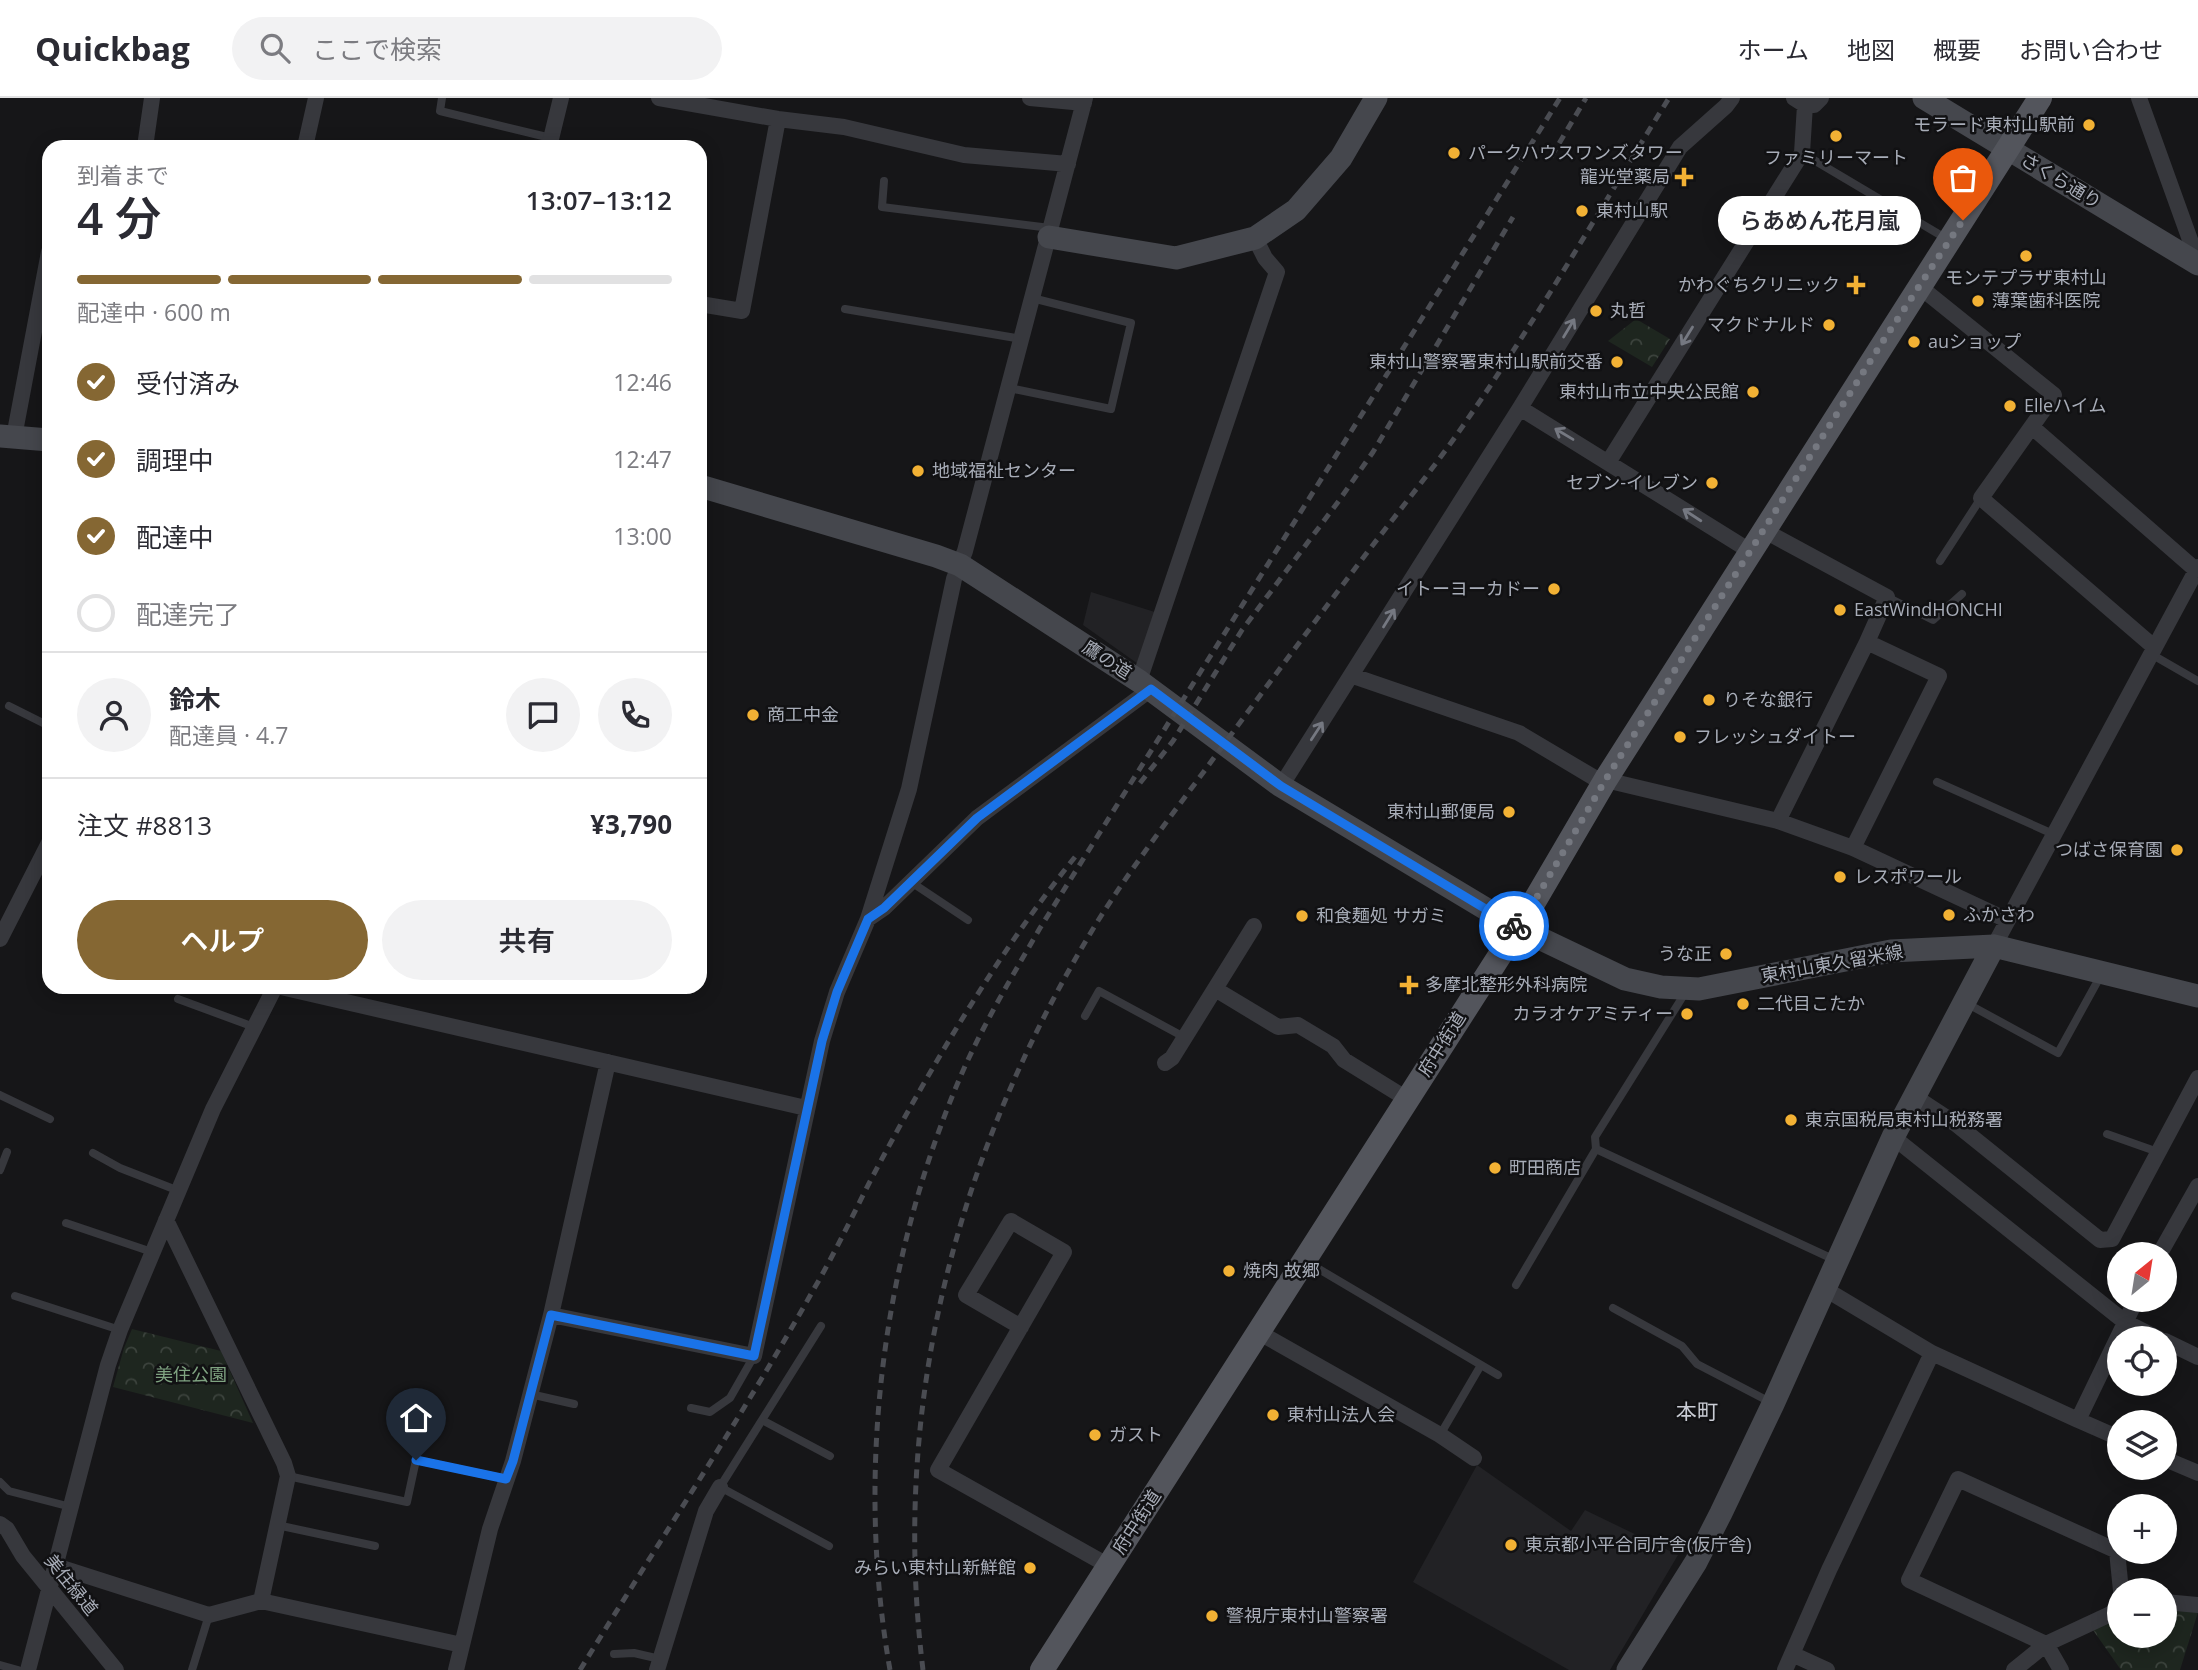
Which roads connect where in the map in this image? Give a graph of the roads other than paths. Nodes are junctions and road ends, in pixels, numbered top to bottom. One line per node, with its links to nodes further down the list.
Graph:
1 (152, 98): 16 (street)
2 (316, 98): 17 (street)
3 (442, 98): 18 (lane)
4 (561, 98): 19 (street)
5 (659, 98): 15 (street)
6 (1030, 98): 13 (street)
7 (1376, 98): 25 (street)
8 (1732, 98): 35 (street, one-way to 8)
9 (1821, 98): 14 (street)
10 (1924, 98): 20 (street, さくら通り)
11 (2040, 98): 20 (main road, 府中街道)
12 (2139, 98): 27 (street)
13 (1085, 101): 22 (street)
14 (1800, 102): 21 (street)
15 (778, 119): 22 (street); 31 (street)
16 (146, 140)
17 (307, 140)
18 (540, 140)
19 (551, 140)
20 (2009, 149): 26 (main road, 府中街道); 27 (street, さくら通り)
21 (1802, 153): 26 (lane); 39 (street, one-way to 39)
22 (1068, 164): 24 (street)
23 (884, 181): 24 (lane)
24 (1050, 233): 25 (street); 30 (street)
25 (1255, 239): 53 (street)
26 (1950, 241): 29 (main road, 府中街道)
27 (2198, 263)
28 (42, 283): 37 (street)
29 (1920, 287): 36 (street); 42 (main road, 府中街道)
30 (1032, 298): 33 (street); 34 (lane)
31 (707, 305)
32 (845, 309): 33 (lane)
33 (1022, 339): 34 (street)
34 (1009, 388): 45 (street)
35 (1520, 408): 39 (street, one-way to 35); 51 (street, one-way to 35)
36 (2032, 427): 41 (street); 46 (street)
37 (7, 437): 38 (street)
38 (42, 440)
39 (1609, 461): 43 (street, one-way to 39)
40 (707, 488): 45 (street, 鷹の道)
41 (1981, 498): 44 (lane); 50 (street)
42 (1763, 530): 43 (main road, 府中街道); 48 (street)
43 (1750, 551): 56 (main road, 府中街道)
44 (1940, 561)
45 (960, 565): 53 (street, 鷹の道); 64 (street)
46 (2197, 568): 50 (street)
47 (1962, 594): 48 (lane)
48 (1887, 597): 49 (street)
49 (1867, 642): 59 (street); 61 (street)
50 (2152, 651): 52 (lane); 60 (street)
51 (1353, 676): 56 (street); 58 (street, one-way to 51)
52 (2198, 681)
53 (1145, 685): 58 (street, 鷹の道); 63 (street)
54 (9, 706): 55 (lane)
55 (42, 722)
56 (1606, 779): 59 (street); 68 (main road, 府中街道)
57 (1937, 782): 60 (lane)
58 (1281, 786): 68 (street, 鷹の道)
59 (1778, 821): 61 (street)
60 (2053, 834): 66 (street)
61 (1853, 848): 66 (street)
62 (42, 856): 69 (street)
63 (911, 882): 64 (street); 65 (lane)
64 (868, 919): 88 (street)
65 (968, 920)
66 (2007, 920): 70 (street)
67 (1254, 926): 73 (street)
68 (1516, 927): 72 (street, 東村山東久留米線); 87 (main road, 府中街道)
69 (0, 939)
70 (1994, 946): 71 (street, 東村山東久留米線); 72 (street, 東村山東久留米線); 78 (street)
71 (2103, 972): 76 (street, 東村山東久留米線); 78 (lane)
72 (1688, 988): 92 (lane)
73 (1215, 989): 81 (street); 87 (street)
74 (271, 994): 80 (street)
75 (312, 994): 82 (street)
76 (2198, 996)
77 (178, 999): 80 (lane)
78 (1965, 1002): 86 (street)
79 (1085, 1016): 81 (lane)
80 (254, 1027): 98 (street)
81 (1184, 1037): 83 (street)
82 (608, 1062): 88 (street); 110 (street)
83 (1165, 1063)
84 (2198, 1078): 94 (street)
85 (0, 1095): 89 (lane)
86 (1915, 1097): 91 (street); 94 (street)
87 (1407, 1099): 103 (main road, 府中街道)
88 (806, 1108): 119 (street)
89 (50, 1119)
90 (2107, 1134): 94 (lane)
91 (1894, 1137): 104 (street); 111 (street)
92 (1596, 1149): 104 (lane); 105 (lane)
93 (7, 1152): 96 (lane)
94 (2158, 1152)
95 (93, 1153): 98 (lane)
96 (0, 1170)
97 (2198, 1186): 101 (street)
98 (179, 1191): 99 (street)
99 (166, 1220): 102 (street); 135 (street)
100 (66, 1223): 102 (lane)
101 (2166, 1242)
102 (152, 1252): 115 (street)
103 (1304, 1260): 116 (main road, 府中街道); 121 (lane)
104 (1837, 1262): 106 (street)
105 (1516, 1285)
106 (1825, 1289): 118 (street); 125 (street)
107 (15, 1296): 115 (lane)
108 (1613, 1308): 125 (lane)
109 (2129, 1312): 111 (street)
110 (551, 1315): 119 (street); 123 (street)
111 (2124, 1322): 114 (street); 128 (street)
112 (821, 1326): 127 (lane)
113 (1021, 1326): 113 (street); 145 (street)
114 (2132, 1326)
115 (120, 1330): 139 (street)
116 (1258, 1332): 130 (street); 145 (main road, 府中街道)
117 (2177, 1347): 120 (street)
118 (1932, 1353): 128 (street); 156 (street)
119 (754, 1356): 126 (lane)
120 (2198, 1357)
121 (1481, 1365): 122 (lane); 130 (lane)
122 (1498, 1375)
123 (530, 1394): 124 (lane); 136 (street)
124 (574, 1404)
125 (1773, 1404): 165 (street)
126 (691, 1408)
127 (762, 1420): 131 (lane); 138 (lane)
128 (2078, 1420): 129 (street)
129 (2107, 1433)
130 (1440, 1435): 132 (street)
131 (830, 1456)
132 (1474, 1458)
133 (2177, 1463): 134 (street)
134 (2198, 1473)
135 (288, 1476): 136 (lane); 141 (street)
136 (506, 1479): 154 (street)
137 (0, 1482): 139 (lane)
138 (720, 1487): 143 (lane); 158 (street)
139 (71, 1507): 144 (street)
140 (0, 1524): 147 (street, 美住緑道)
141 (277, 1525): 142 (lane); 148 (street)
142 (375, 1546)
143 (829, 1546)
144 (56, 1566): 147 (street); 151 (street)
145 (1108, 1566): 164 (main road, 府中街道)
146 (2120, 1578): 153 (street)
147 (50, 1590): 160 (street); 161 (street, 美住緑道)
148 (261, 1601): 151 (street); 154 (street)
149 (2177, 1603): 150 (street)
150 (2198, 1605)
151 (209, 1615): 162 (lane)
152 (2107, 1616): 153 (street)
153 (2046, 1644): 168 (street); 169 (street)
154 (462, 1645): 163 (street)
155 (614, 1654): 158 (lane)
156 (1792, 1654): 166 (street); 167 (street)
157 (0, 1665): 159 (lane)
158 (659, 1665)
159 (18, 1670)
160 (28, 1670)
161 (116, 1670)
162 (192, 1670)
163 (456, 1670)
164 (1042, 1670)
165 (1628, 1670)
166 (1785, 1670)
167 (1827, 1670)
168 (2014, 1670)
169 (2061, 1670)

